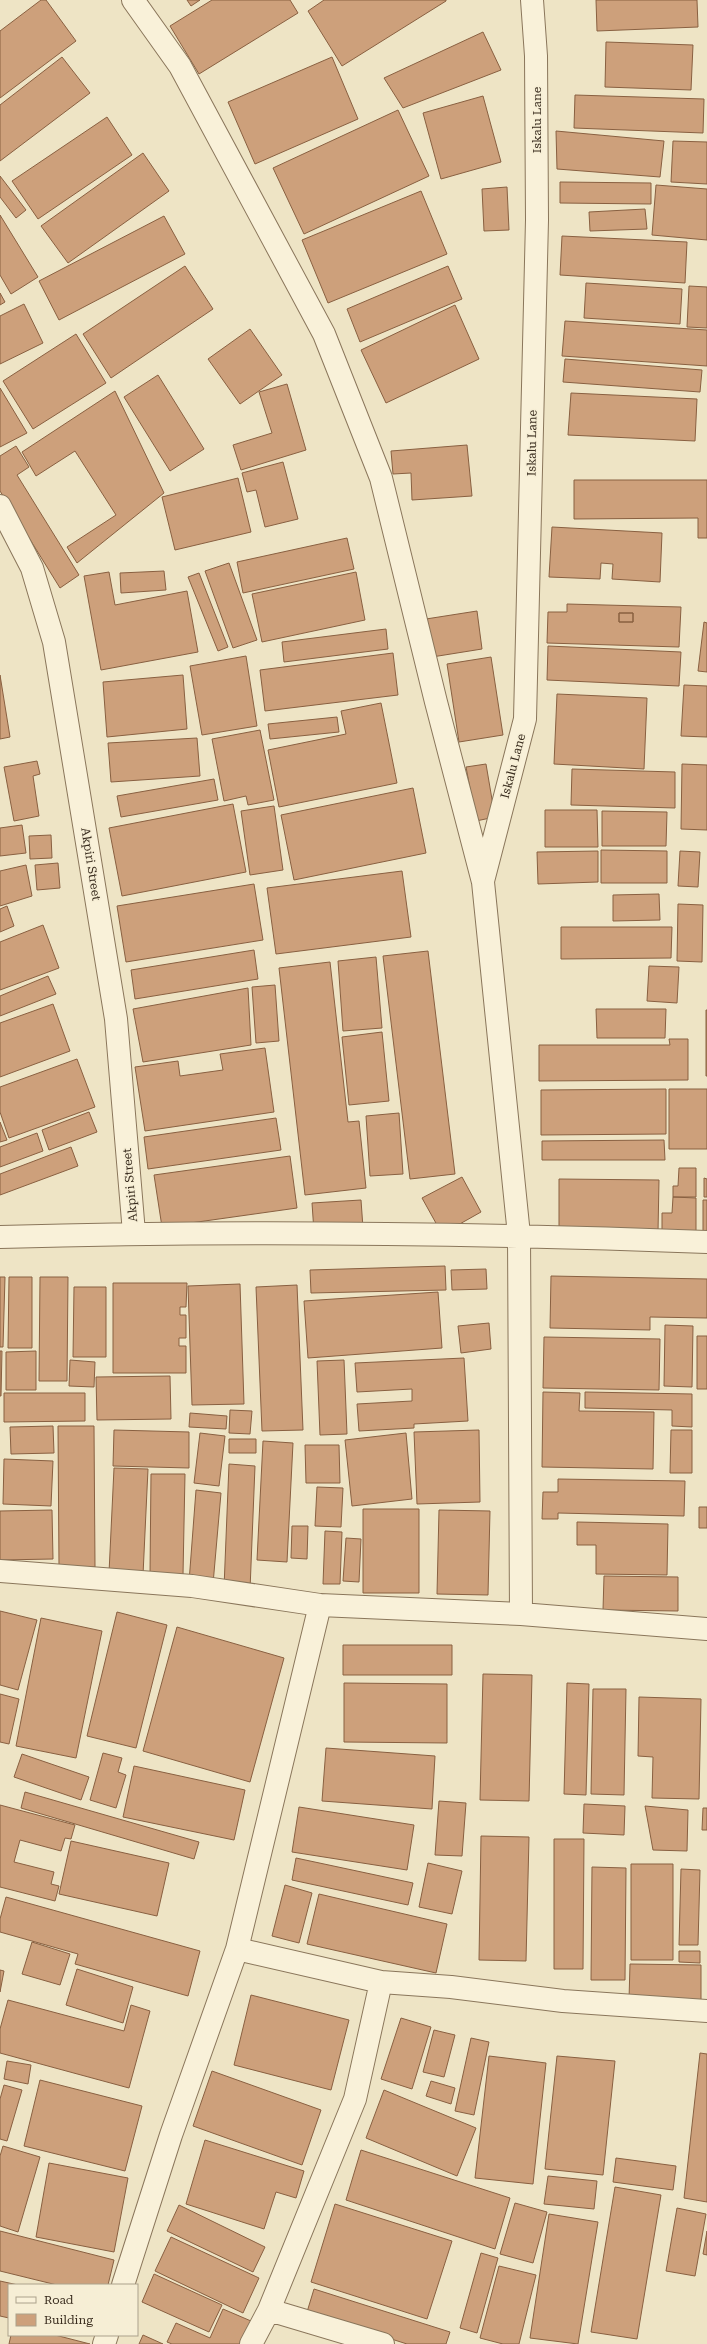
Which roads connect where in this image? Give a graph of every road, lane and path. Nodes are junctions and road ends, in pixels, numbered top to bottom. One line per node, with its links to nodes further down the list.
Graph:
1 (133, 0): 4 (street)
2 (532, 0): 4 (street, Iskalu Lane)
3 (0, 506): 5 (street, Akpiri Street)
4 (483, 882): 6 (street)
5 (134, 1233): 6 (street); 7 (street)
6 (519, 1235): 8 (street); 11 (street)
7 (0, 1237)
8 (707, 1242)
9 (0, 1571): 10 (street)
10 (320, 1606): 11 (street); 13 (street)
11 (521, 1614): 12 (street)
12 (707, 1630)
13 (237, 1949): 14 (street); 16 (street)
14 (381, 1982): 15 (street); 17 (street)
15 (707, 2011)
16 (123, 2284)
17 (269, 2310): 18 (street); 19 (street)
18 (251, 2344)
19 (383, 2344)

